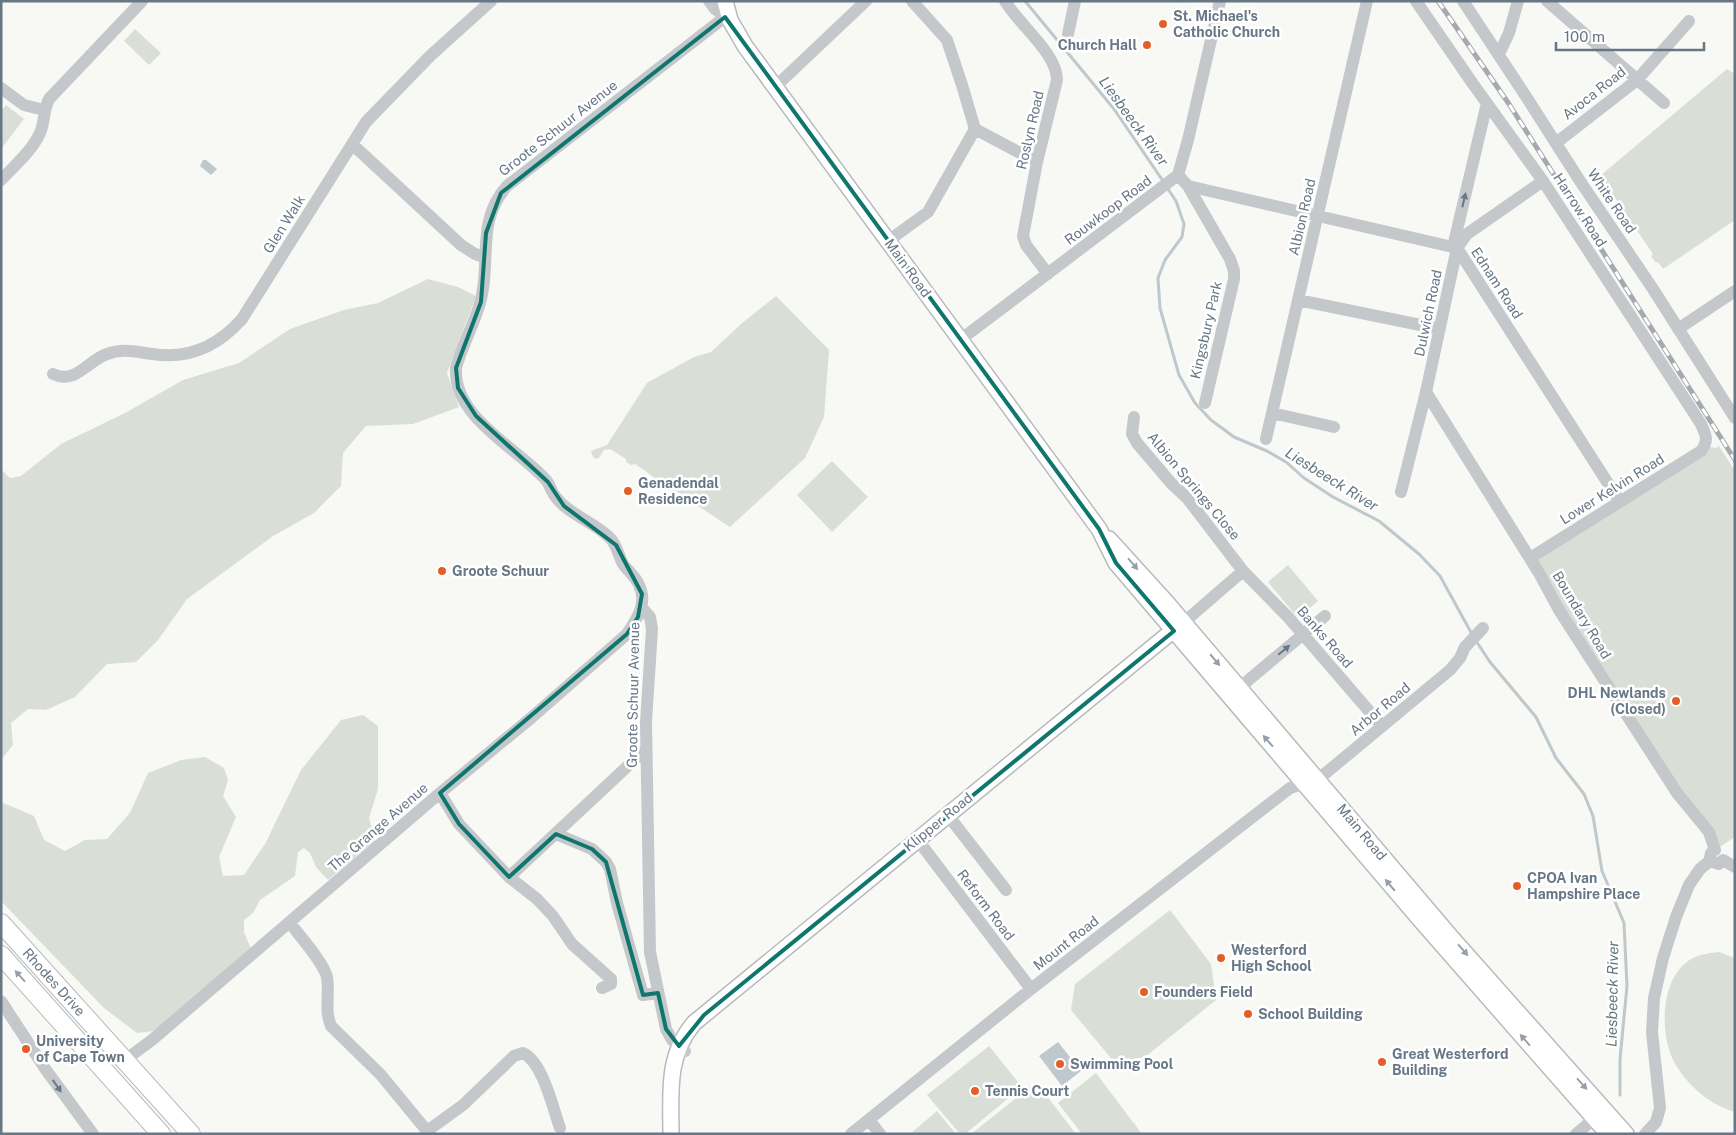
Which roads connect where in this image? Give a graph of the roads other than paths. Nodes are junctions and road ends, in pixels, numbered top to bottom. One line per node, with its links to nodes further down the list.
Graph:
1 (142, 1): 24 (street)
2 (491, 1): 27 (street, Glen Walk)
3 (709, 1): 15 (street)
4 (725, 1): 15 (main road, Main Road)
5 (866, 1): 20 (street)
6 (1005, 1): 28 (street, Roslyn Road)
7 (1075, 1): 17 (street)
8 (1220, 1): 30 (street)
9 (1367, 1): 33 (street, Albion Road)
10 (1416, 1): 22 (street, Harrow Road)
11 (1463, 1): 18 (street, White Road)
12 (1518, 1): 18 (street)
13 (1547, 1): 19 (street)
14 (913, 2): 25 (street)
15 (728, 18): 20 (main road, Main Road); 36 (street, Groote Schuur Avenue)
16 (1689, 21): 19 (street, Avoca Road)
17 (1068, 34)
18 (1499, 54): 26 (street, White Road)
19 (1637, 80): 23 (street); 26 (street, Avoca Road)
20 (775, 87): 34 (main road, Main Road)
21 (1, 88): 24 (street)
22 (1487, 103): 31 (street, Harrow Road); 35 (street, one-way to 22)
23 (1664, 103)
24 (44, 110): 29 (street)
25 (975, 129): 28 (street); 34 (street)
26 (1556, 143): 41 (street, White Road)
27 (352, 144): 36 (street); 43 (street, Glen Walk)
28 (1037, 162): 37 (street, Roslyn Road)
29 (1, 180)
30 (1170, 181): 32 (street); 37 (street, Rouwkoop Road)
31 (1543, 181): 35 (street, Dulwich Road); 51 (street, Harrow Road)
32 (1188, 186): 33 (street, Ednam Road); 45 (street, Kingsbury Park)
33 (1317, 217): 35 (street, Ednam Road); 39 (street, Albion Road)
34 (888, 241): 42 (main road, Main Road)
35 (1455, 248): 40 (street, Dulwich Road); 53 (street, Ednam Road)
36 (484, 257): 56 (street, Groote Schuur Avenue)
37 (1048, 274): 42 (street, Rouwkoop Road)
38 (1735, 291): 41 (street)
39 (1298, 300): 40 (street); 46 (street, Albion Road)
40 (1440, 328): 44 (street, Dulwich Road)
41 (1678, 329): 48 (street, White Road)
42 (960, 340): 58 (main road, Main Road)
43 (53, 374)
44 (1426, 392): 52 (street, Dulwich Road); 54 (street, Boundary Road)
45 (1205, 403)
46 (1272, 413): 49 (street); 50 (street, Albion Road)
47 (1134, 417): 55 (street, Albion Springs Close)
48 (1735, 418)
49 (1334, 427)
50 (1266, 439)
51 (1707, 442): 53 (street, Lower Kelvin Road)
52 (1401, 492)
53 (1620, 502): 54 (street, Lower Kelvin Road)
54 (1530, 558): 69 (street, Boundary Road)
55 (1243, 571): 58 (street); 60 (street, Banks Road)
56 (642, 608): 63 (street, Groote Schuur Avenue); 65 (street, The Grange Avenue)
57 (1325, 616): 60 (street)
58 (1179, 627): 61 (main road, Main Road, one-way to 61); 64 (main road, Main Road, one-way to 58); 66 (main road, Klipper Road)
59 (1483, 628): 62 (street, Arbor Road)
60 (1303, 634): 61 (street, one-way to 60); 62 (street, Banks Road)
61 (1239, 688): 64 (main road, Main Road)
62 (1382, 726): 64 (street, Arbor Road)
63 (646, 749): 67 (street); 78 (street, Groote Schuur Avenue)
64 (1310, 781): 77 (street, Mount Road); 83 (main road, Main Road)
65 (440, 793): 71 (street); 74 (street, The Grange Avenue)
66 (947, 814): 68 (main road, Klipper Road); 72 (street)
67 (556, 834): 71 (street); 78 (street)
68 (918, 839): 77 (street, Reform Road); 81 (main road, Klipper Road)
69 (1717, 857): 70 (street); 99 (street)
70 (1735, 868)
71 (510, 877): 76 (street)
72 (1006, 890)
73 (1, 923): 82 (highway, Rhodes Drive)
74 (290, 923): 82 (street, The Grange Avenue); 87 (street)
75 (1, 955): 79 (highway, Rhodes Drive, one-way to 75)
76 (602, 988)
77 (1031, 990): 84 (street, Mount Road)
78 (658, 993): 81 (street, Groote Schuur Avenue)
79 (40, 998): 88 (highway); 89 (highway)
80 (1, 1001): 86 (street, one-way to 86)
81 (682, 1048): 92 (main road, Klipper Road); 93 (main road, Klipper Road)
82 (126, 1061): 90 (highway); 91 (highway)
83 (1600, 1114): 96 (street); 97 (main road, Main Road); 98 (main road, Main Road)
84 (869, 1120): 94 (street, Mount Road); 95 (street)
85 (560, 1128): 87 (street)
86 (89, 1129)
87 (426, 1132)
88 (145, 1134)
89 (161, 1134)
90 (191, 1134)
91 (201, 1134)
92 (671, 1134)
93 (680, 1134)
94 (851, 1134)
95 (880, 1134)
96 (1576, 1134)
97 (1608, 1134)
98 (1626, 1134)
99 (1646, 1134)

